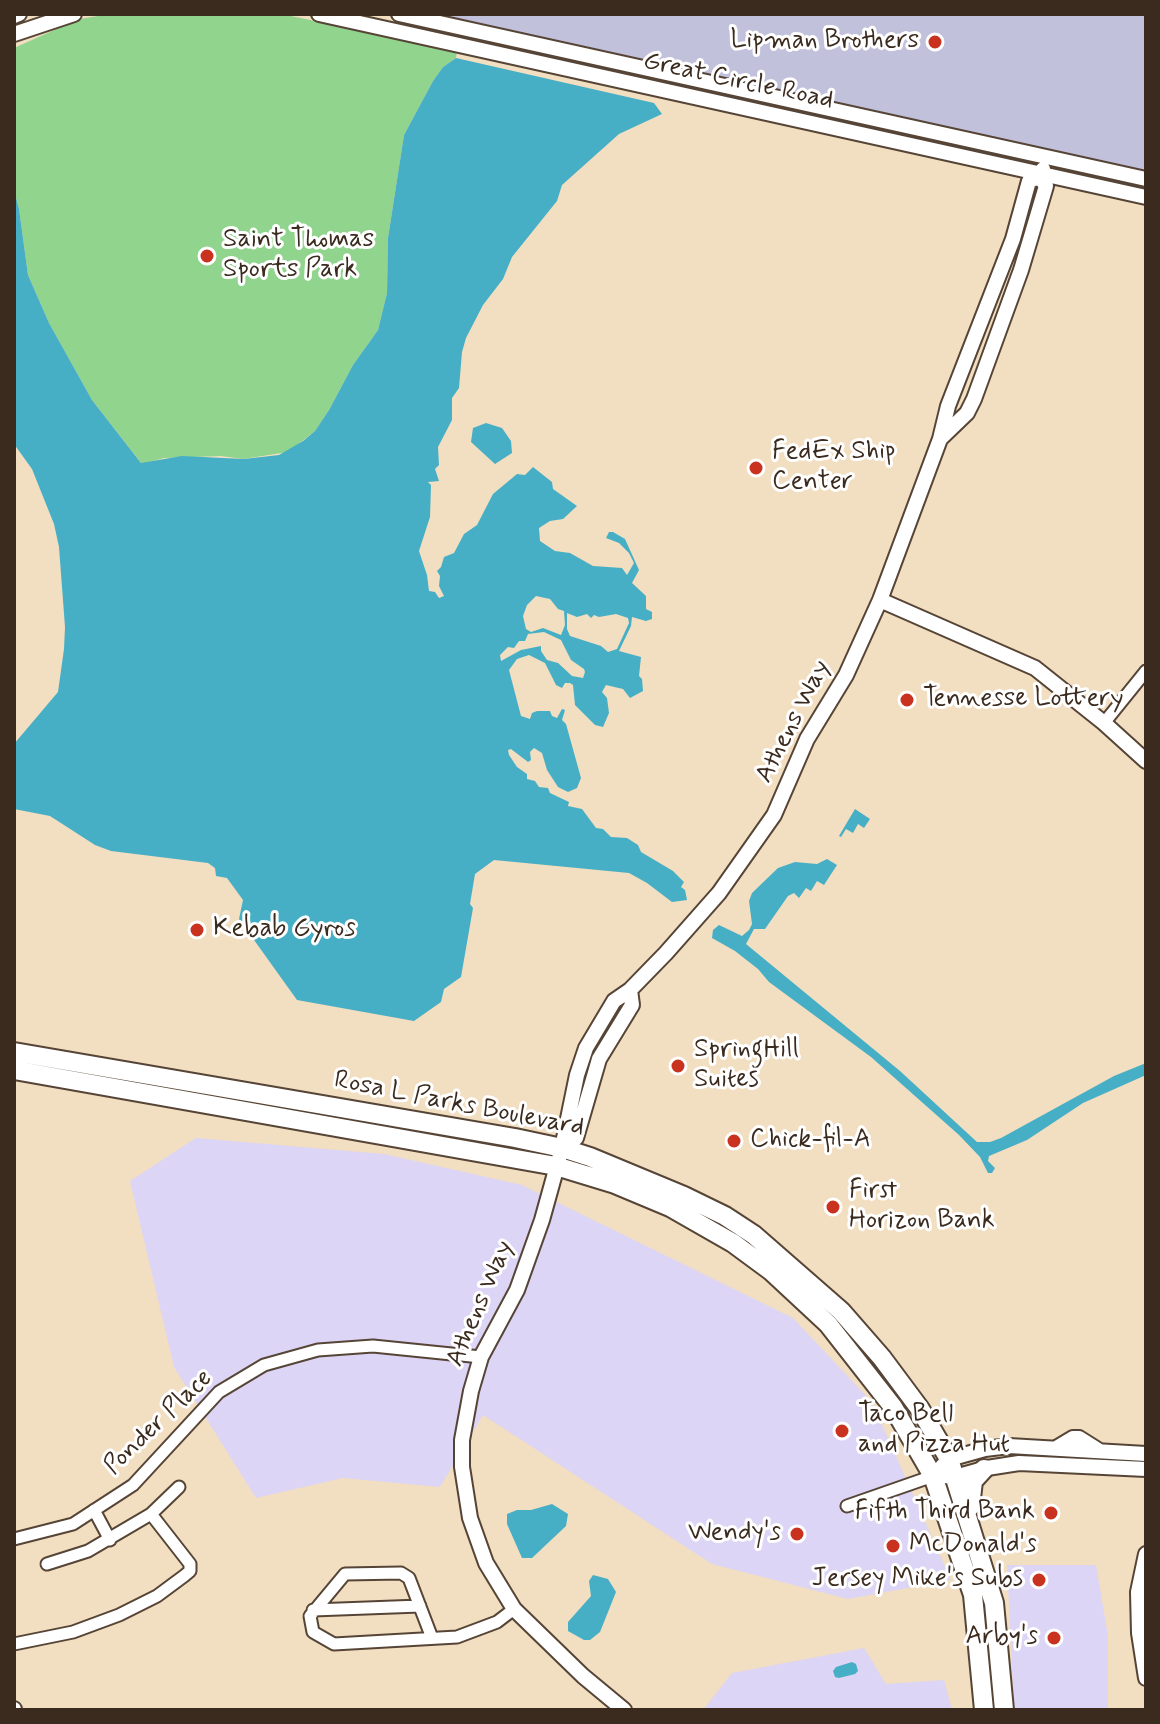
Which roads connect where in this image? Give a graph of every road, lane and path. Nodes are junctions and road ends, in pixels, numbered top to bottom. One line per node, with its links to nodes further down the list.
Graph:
1 (74, 14): 4 (street)
2 (319, 14): 6 (street, Great Circle Road)
3 (399, 14): 5 (street, Great Circle Road)
4 (14, 34)
5 (517, 39): 6 (street); 7 (street, Great Circle Road)
6 (579, 72): 8 (street, Great Circle Road)
7 (1046, 156): 8 (street, Athens Way); 9 (street, Great Circle Road)
8 (1041, 175): 10 (street, Great Circle Road); 11 (street, Athens Way); 12 (street, Athens Way)
9 (1146, 179)
10 (1146, 197)
11 (1008, 250): 12 (street); 13 (street, Athens Way)
12 (1010, 300): 13 (street, Athens Way)
13 (940, 439): 14 (street, Athens Way)
14 (880, 600): 16 (street); 20 (street, Athens Way)
15 (1146, 671): 16 (street)
16 (1104, 723): 17 (street)
17 (1146, 761)
18 (14, 1052): 20 (main road, Rosa L Parks Boulevard)
19 (14, 1070): 20 (main road, Rosa L Parks Boulevard)
20 (559, 1157): 21 (street, Athens Way); 24 (main road, Rosa L Parks Boulevard); 27 (main road, Rosa L Parks Boulevard)
21 (481, 1357): 31 (street, Ponder Place); 40 (street, Athens Way)
22 (1143, 1452): 24 (street)
23 (1111, 1467): 25 (street); 26 (street); 28 (street)
24 (952, 1468): 25 (street); 27 (street); 33 (main road, Rosa L Parks Boulevard)
25 (984, 1469): 33 (main road)
26 (1146, 1469)
27 (933, 1476): 30 (street); 46 (main road, Rosa L Parks Boulevard)
28 (1146, 1481)
29 (179, 1487): 32 (street)
30 (847, 1506)
31 (94, 1510): 34 (street, Ponder Place); 35 (street)
32 (151, 1514): 35 (street); 43 (street)
33 (971, 1526): 47 (main road, Rosa L Parks Boulevard)
34 (14, 1539)
35 (110, 1540): 37 (street)
36 (1146, 1554): 38 (street)
37 (47, 1564)
38 (1142, 1592): 44 (street)
39 (420, 1606): 41 (street); 41 (street); 42 (street)
40 (514, 1609): 42 (street); 45 (street, Athens Way)
41 (313, 1610): 42 (street)
42 (432, 1638)
43 (14, 1644)
44 (1146, 1678)
45 (624, 1710)
46 (987, 1710)
47 (1004, 1710)

